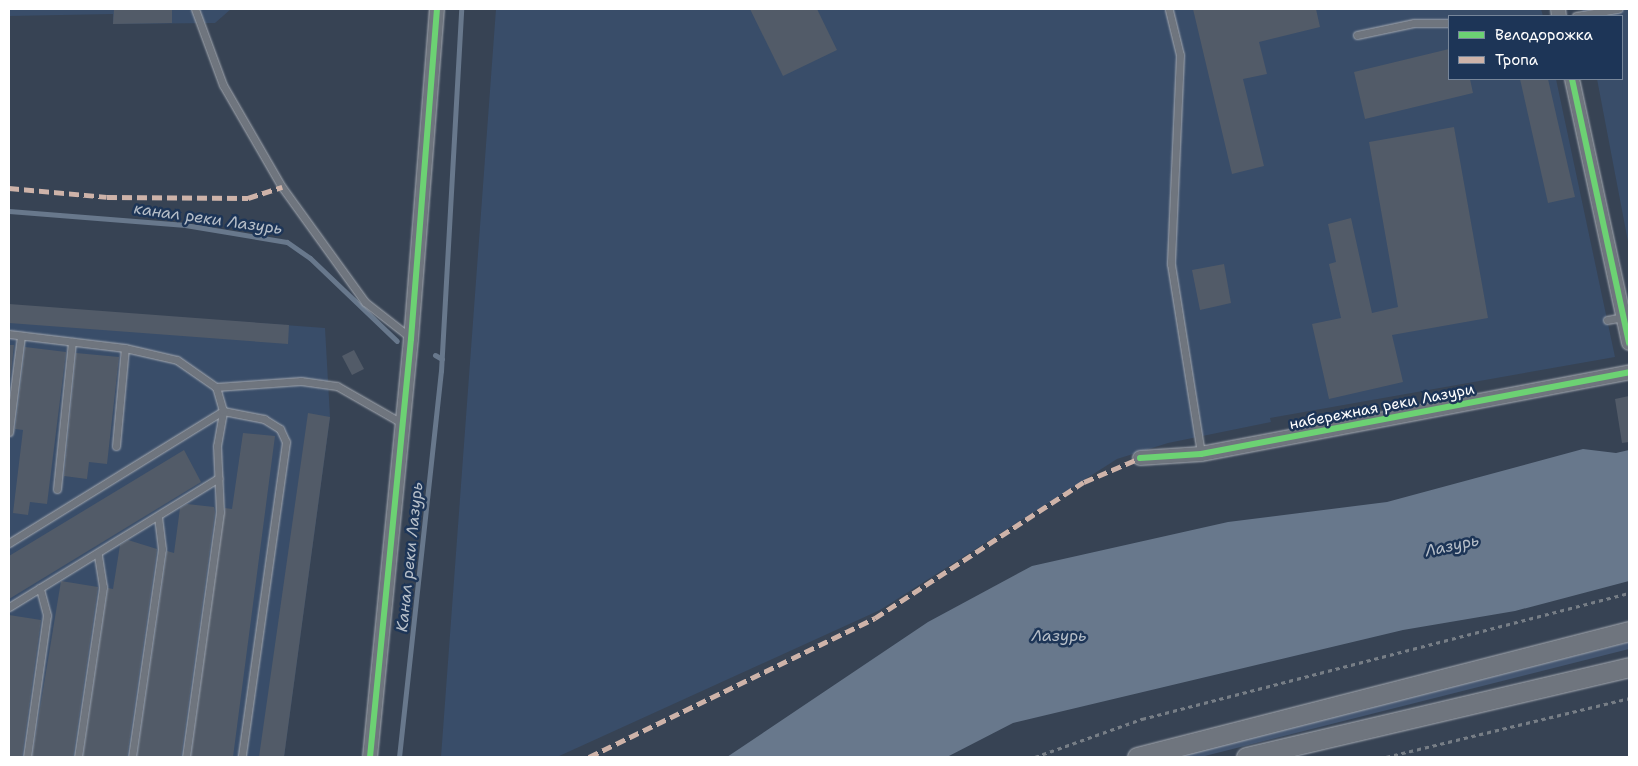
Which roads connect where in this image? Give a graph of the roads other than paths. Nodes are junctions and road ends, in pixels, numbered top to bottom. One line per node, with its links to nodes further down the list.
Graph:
1 (195, 9): 13 (lane)
2 (437, 9): 13 (street)
3 (1618, 9): 5 (lane)
4 (1169, 10): 23 (lane)
5 (1582, 15)
6 (1448, 23): 7 (lane)
7 (1358, 35)
8 (1572, 80): 9 (street)
9 (1624, 317): 10 (lane); 15 (street)
10 (1607, 320)
11 (9, 334): 12 (lane)
12 (21, 336): 14 (lane); 21 (lane)
13 (412, 339): 20 (street)
14 (72, 342): 16 (lane); 26 (lane)
15 (1629, 343)
16 (125, 348): 18 (lane); 22 (lane)
17 (1629, 372): 23 (street, набережная реки Лазури)
18 (216, 387): 19 (lane); 20 (lane)
19 (223, 411): 25 (lane); 28 (lane); 39 (lane)
20 (400, 422): 40 (street)
21 (9, 432)
22 (116, 446)
23 (1201, 454): 24 (street, набережная реки Лазури)
24 (1140, 458)
25 (218, 478): 27 (lane); 38 (lane)
26 (57, 489)
27 (158, 518): 29 (lane); 37 (lane)
28 (9, 543)
29 (98, 554): 30 (lane); 36 (lane)
30 (40, 588): 31 (lane); 35 (lane)
31 (9, 607)
32 (1629, 631): 41 (main road)
33 (1629, 667): 34 (main road)
34 (1280, 754): 42 (main road)
35 (27, 757)
36 (78, 757)
37 (132, 757)
38 (186, 757)
39 (242, 757)
40 (370, 757)
41 (1137, 757)
42 (1246, 757)

